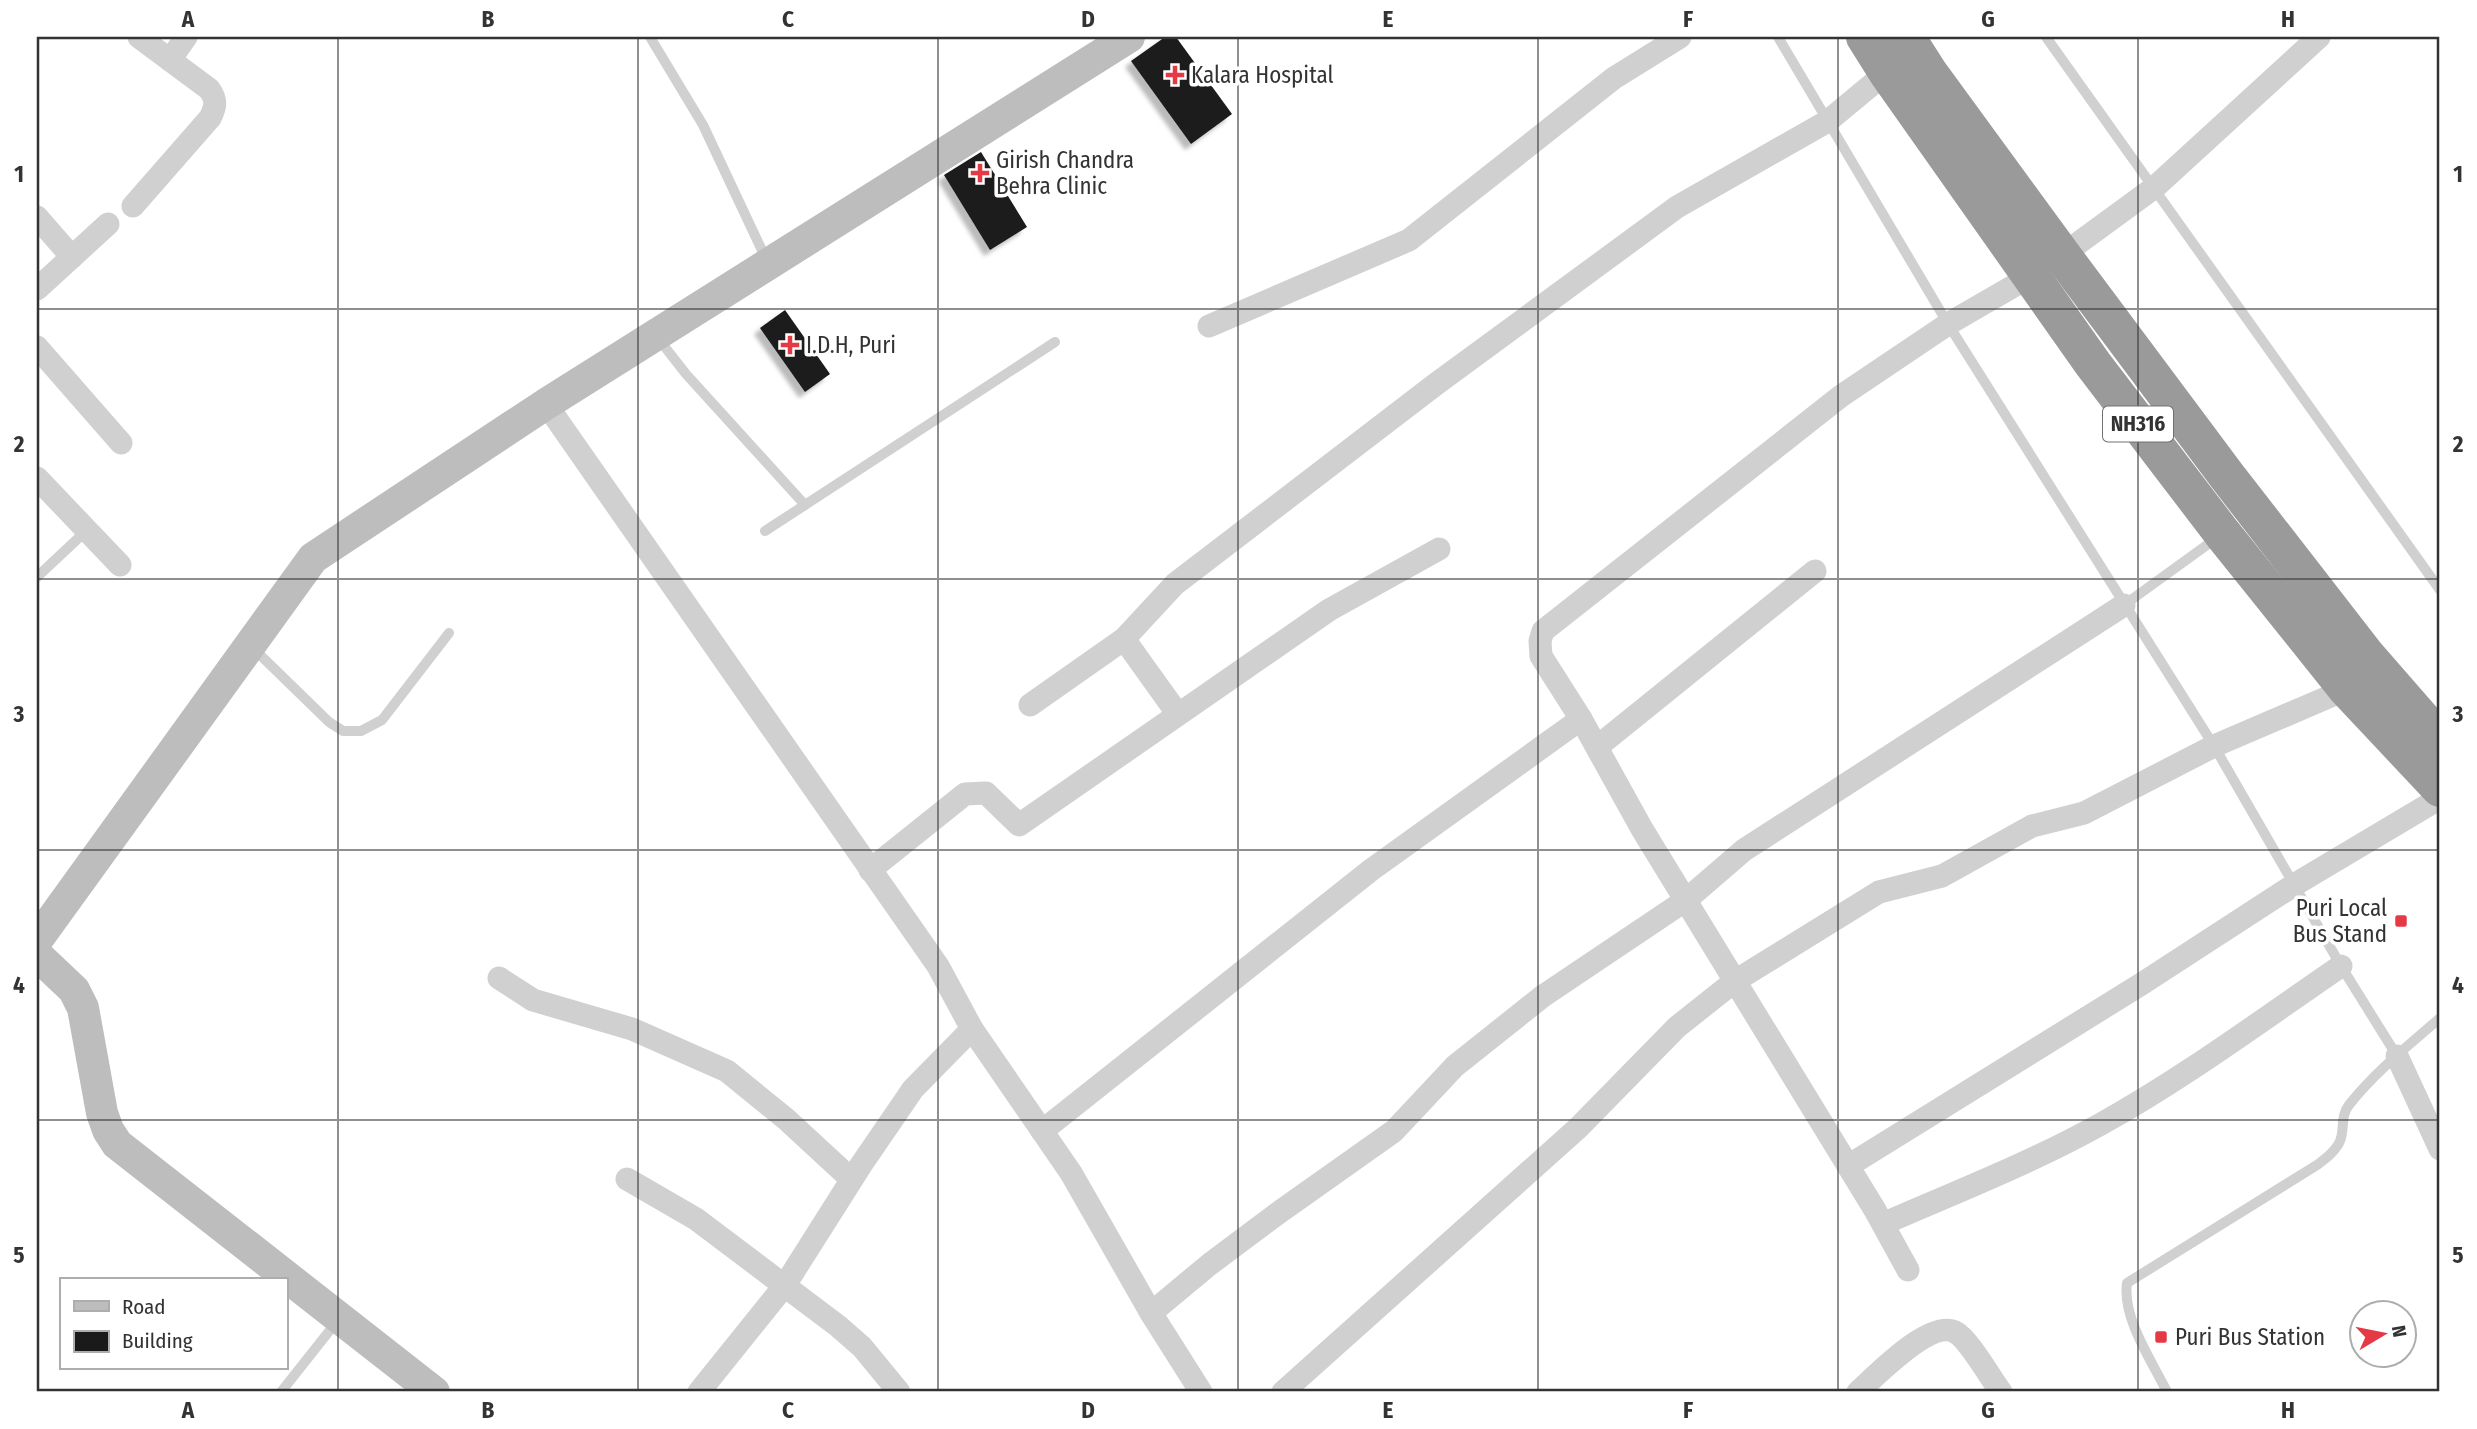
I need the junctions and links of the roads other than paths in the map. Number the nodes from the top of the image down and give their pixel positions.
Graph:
1 (139, 37) edge
2 (186, 37) edge
3 (650, 37) edge
4 (1129, 37) edge
5 (1680, 37) edge
6 (1778, 37) edge
7 (1865, 37) edge
8 (1906, 37) edge
9 (2046, 37) edge
10 (2319, 37) edge
11 (170, 60) junction
12 (1887, 72) junction
13 (1828, 121) junction
14 (2155, 187) junction
15 (132, 206) dead end
16 (37, 218) edge
17 (108, 224) dead end
18 (72, 257) junction
19 (768, 264) junction
20 (2046, 265) junction
21 (37, 289) edge
22 (1948, 324) junction
23 (1209, 326) dead end
24 (655, 335) junction
25 (1055, 342) dead end
26 (37, 346) edge
27 (546, 404) junction
28 (121, 443) dead end
29 (37, 478) edge
30 (805, 505) junction
31 (87, 530) junction
32 (765, 531) dead end
33 (2222, 533) junction
34 (1439, 549) dead end
35 (120, 565) dead end
36 (1815, 571) dead end
37 (37, 577) edge
38 (2440, 590) edge
39 (2123, 605) junction
40 (449, 634) dead end
41 (1124, 639) junction
42 (250, 645) junction
43 (2347, 689) junction
44 (1030, 705) dead end
45 (1177, 713) junction
46 (1581, 719) junction
47 (2440, 740) edge
48 (2214, 746) junction
49 (1597, 747) junction
50 (2440, 788) edge
51 (2440, 798) edge
52 (870, 870) junction
53 (2294, 885) junction
54 (1685, 900) junction
55 (37, 940) edge
56 (37, 955) edge
57 (2341, 967) junction
58 (499, 978) dead end
59 (1735, 981) junction
60 (2440, 1018) edge
61 (972, 1029) junction
62 (2397, 1056) junction
63 (1042, 1131) junction
64 (2440, 1149) edge
65 (1849, 1167) junction
66 (627, 1179) dead end
67 (851, 1179) junction
68 (1883, 1224) junction
69 (1908, 1270) dead end
70 (785, 1285) junction
71 (1151, 1313) junction
72 (339, 1318) junction
73 (281, 1392) edge
74 (434, 1392) edge
75 (699, 1392) edge
76 (900, 1392) edge
77 (1201, 1392) edge
78 (1283, 1392) edge
79 (1858, 1392) edge
80 (2001, 1392) edge
81 (2167, 1392) edge

1 - 11 street
2 - 11 street
3 - 19 lane
4 - 19 main road
5 - 23 street
6 - 13 lane
7 - 12 highway, NH316
8 - 20 highway, NH316
9 - 14 lane
10 - 14 street
11 - 15 street
12 - 13 street
12 - 20 highway, NH316
13 - 22 lane
13 - 41 street
14 - 20 street
14 - 38 lane
16 - 18 street
17 - 18 street
18 - 21 street
19 - 24 main road
20 - 22 street
20 - 33 highway, NH316
20 - 47 highway, NH316
22 - 39 lane
22 - 46 street
24 - 27 main road
24 - 30 lane
25 - 30 lane
26 - 28 street
27 - 42 main road
27 - 52 street
29 - 31 street
30 - 32 lane
31 - 35 street
31 - 37 lane
33 - 39 lane
33 - 43 highway, NH316
34 - 45 street
36 - 49 street
39 - 48 lane
39 - 54 street
40 - 42 lane
41 - 44 street
41 - 45 street
42 - 55 main road
43 - 48 street
43 - 50 highway, NH316
45 - 52 street
46 - 49 street
46 - 63 street
48 - 53 lane
48 - 59 street
49 - 54 street
51 - 53 street
52 - 61 street
53 - 57 lane
53 - 65 street
54 - 59 street
54 - 71 street
56 - 72 main road
57 - 62 lane
57 - 68 street
58 - 67 street
59 - 65 street
59 - 78 street
60 - 62 lane
61 - 63 street
61 - 67 street
62 - 64 street
62 - 81 lane
63 - 71 street
65 - 68 street
66 - 70 street
67 - 70 street
68 - 69 street
70 - 75 street
70 - 76 street
71 - 77 street
72 - 73 lane
72 - 74 main road
79 - 80 street

